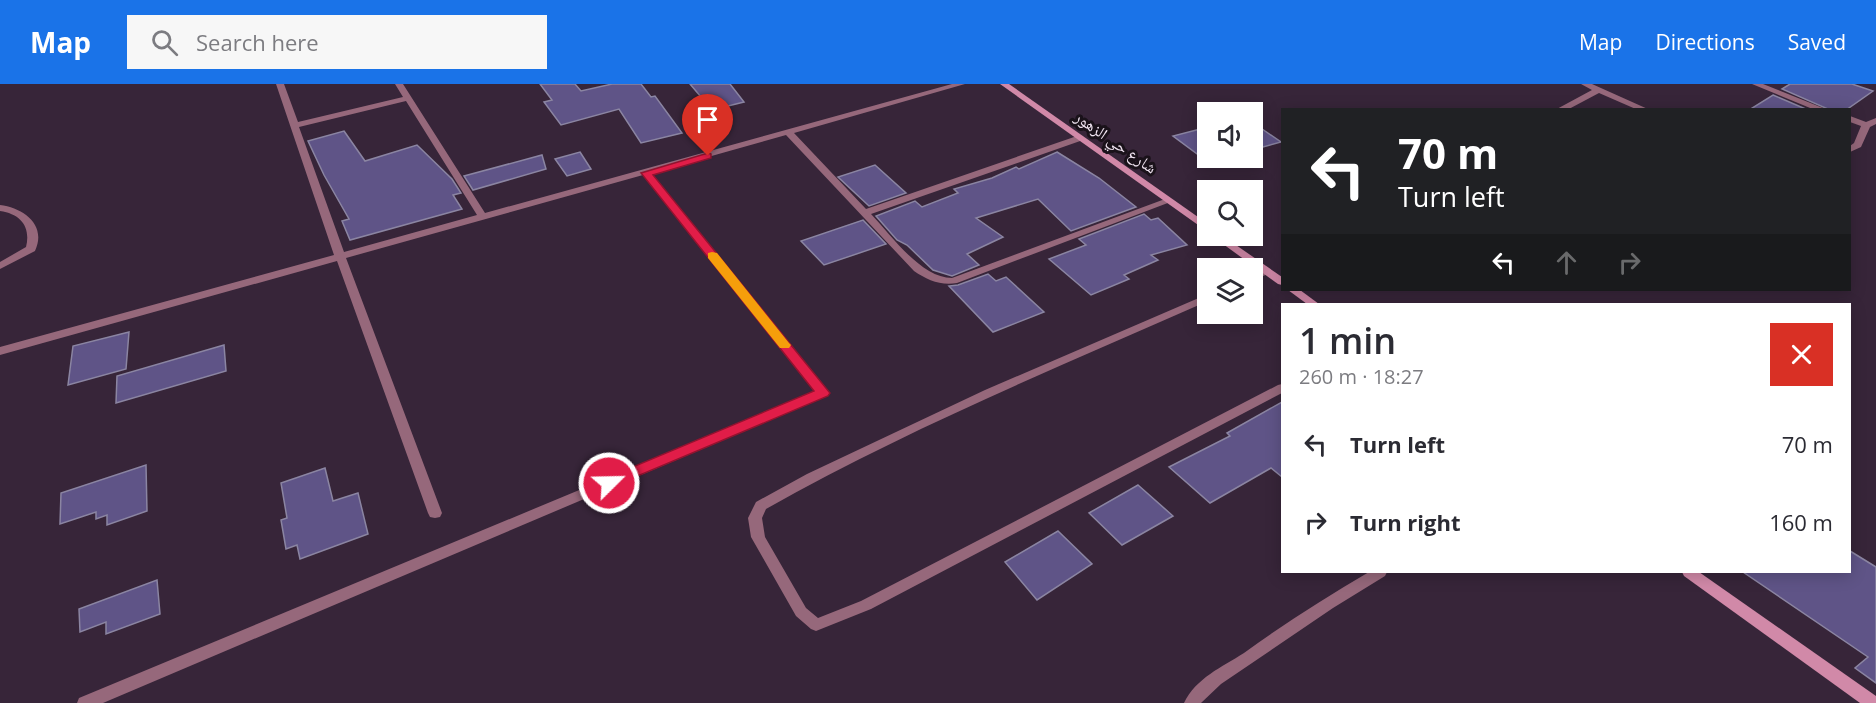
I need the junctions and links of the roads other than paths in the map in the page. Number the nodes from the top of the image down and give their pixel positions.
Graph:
1 (280, 84) edge
2 (399, 84) edge
3 (961, 84) edge
4 (1004, 84) edge
5 (1585, 84) edge
6 (1756, 84) edge
7 (1599, 90) junction
8 (408, 98) junction
9 (1563, 108) edge
10 (1641, 108) edge
11 (1819, 108) edge
12 (1851, 119) edge
13 (1876, 121) edge
14 (296, 125) junction
15 (1866, 125) junction
16 (789, 133) junction
17 (1080, 138) junction
18 (1851, 149) edge
19 (646, 173) junction
20 (1168, 201) junction
21 (0, 208) edge
22 (864, 213) junction
23 (483, 217) junction
24 (1197, 221) edge
25 (1231, 246) edge
26 (340, 256) junction
27 (0, 266) edge
28 (1267, 271) junction
29 (1263, 273) edge
30 (1281, 281) edge
31 (1294, 291) edge
32 (1197, 302) edge
33 (1312, 303) edge
34 (0, 351) edge
35 (1281, 389) edge
36 (435, 513) dead end
37 (1378, 573) edge
38 (1690, 573) edge
39 (85, 703) edge
40 (1192, 703) edge
41 (1873, 703) edge

1 - 14 street
2 - 8 street
3 - 16 street
4 - 17 street, شارع حي الزهور
5 - 7 street
6 - 11 street
7 - 9 street
7 - 10 street
8 - 14 street
8 - 23 street
12 - 15 street
13 - 15 street
14 - 26 street
15 - 18 street
16 - 19 street
16 - 22 street
17 - 20 street, شارع حي الزهور
17 - 22 street
19 - 23 street
19 - 39 street
20 - 22 street
20 - 24 street, شارع حي الزهور
21 - 27 street
23 - 26 street
25 - 28 street
26 - 34 street
26 - 36 street
28 - 29 street
28 - 30 street
31 - 33 street
32 - 35 street
37 - 40 street
38 - 41 street

